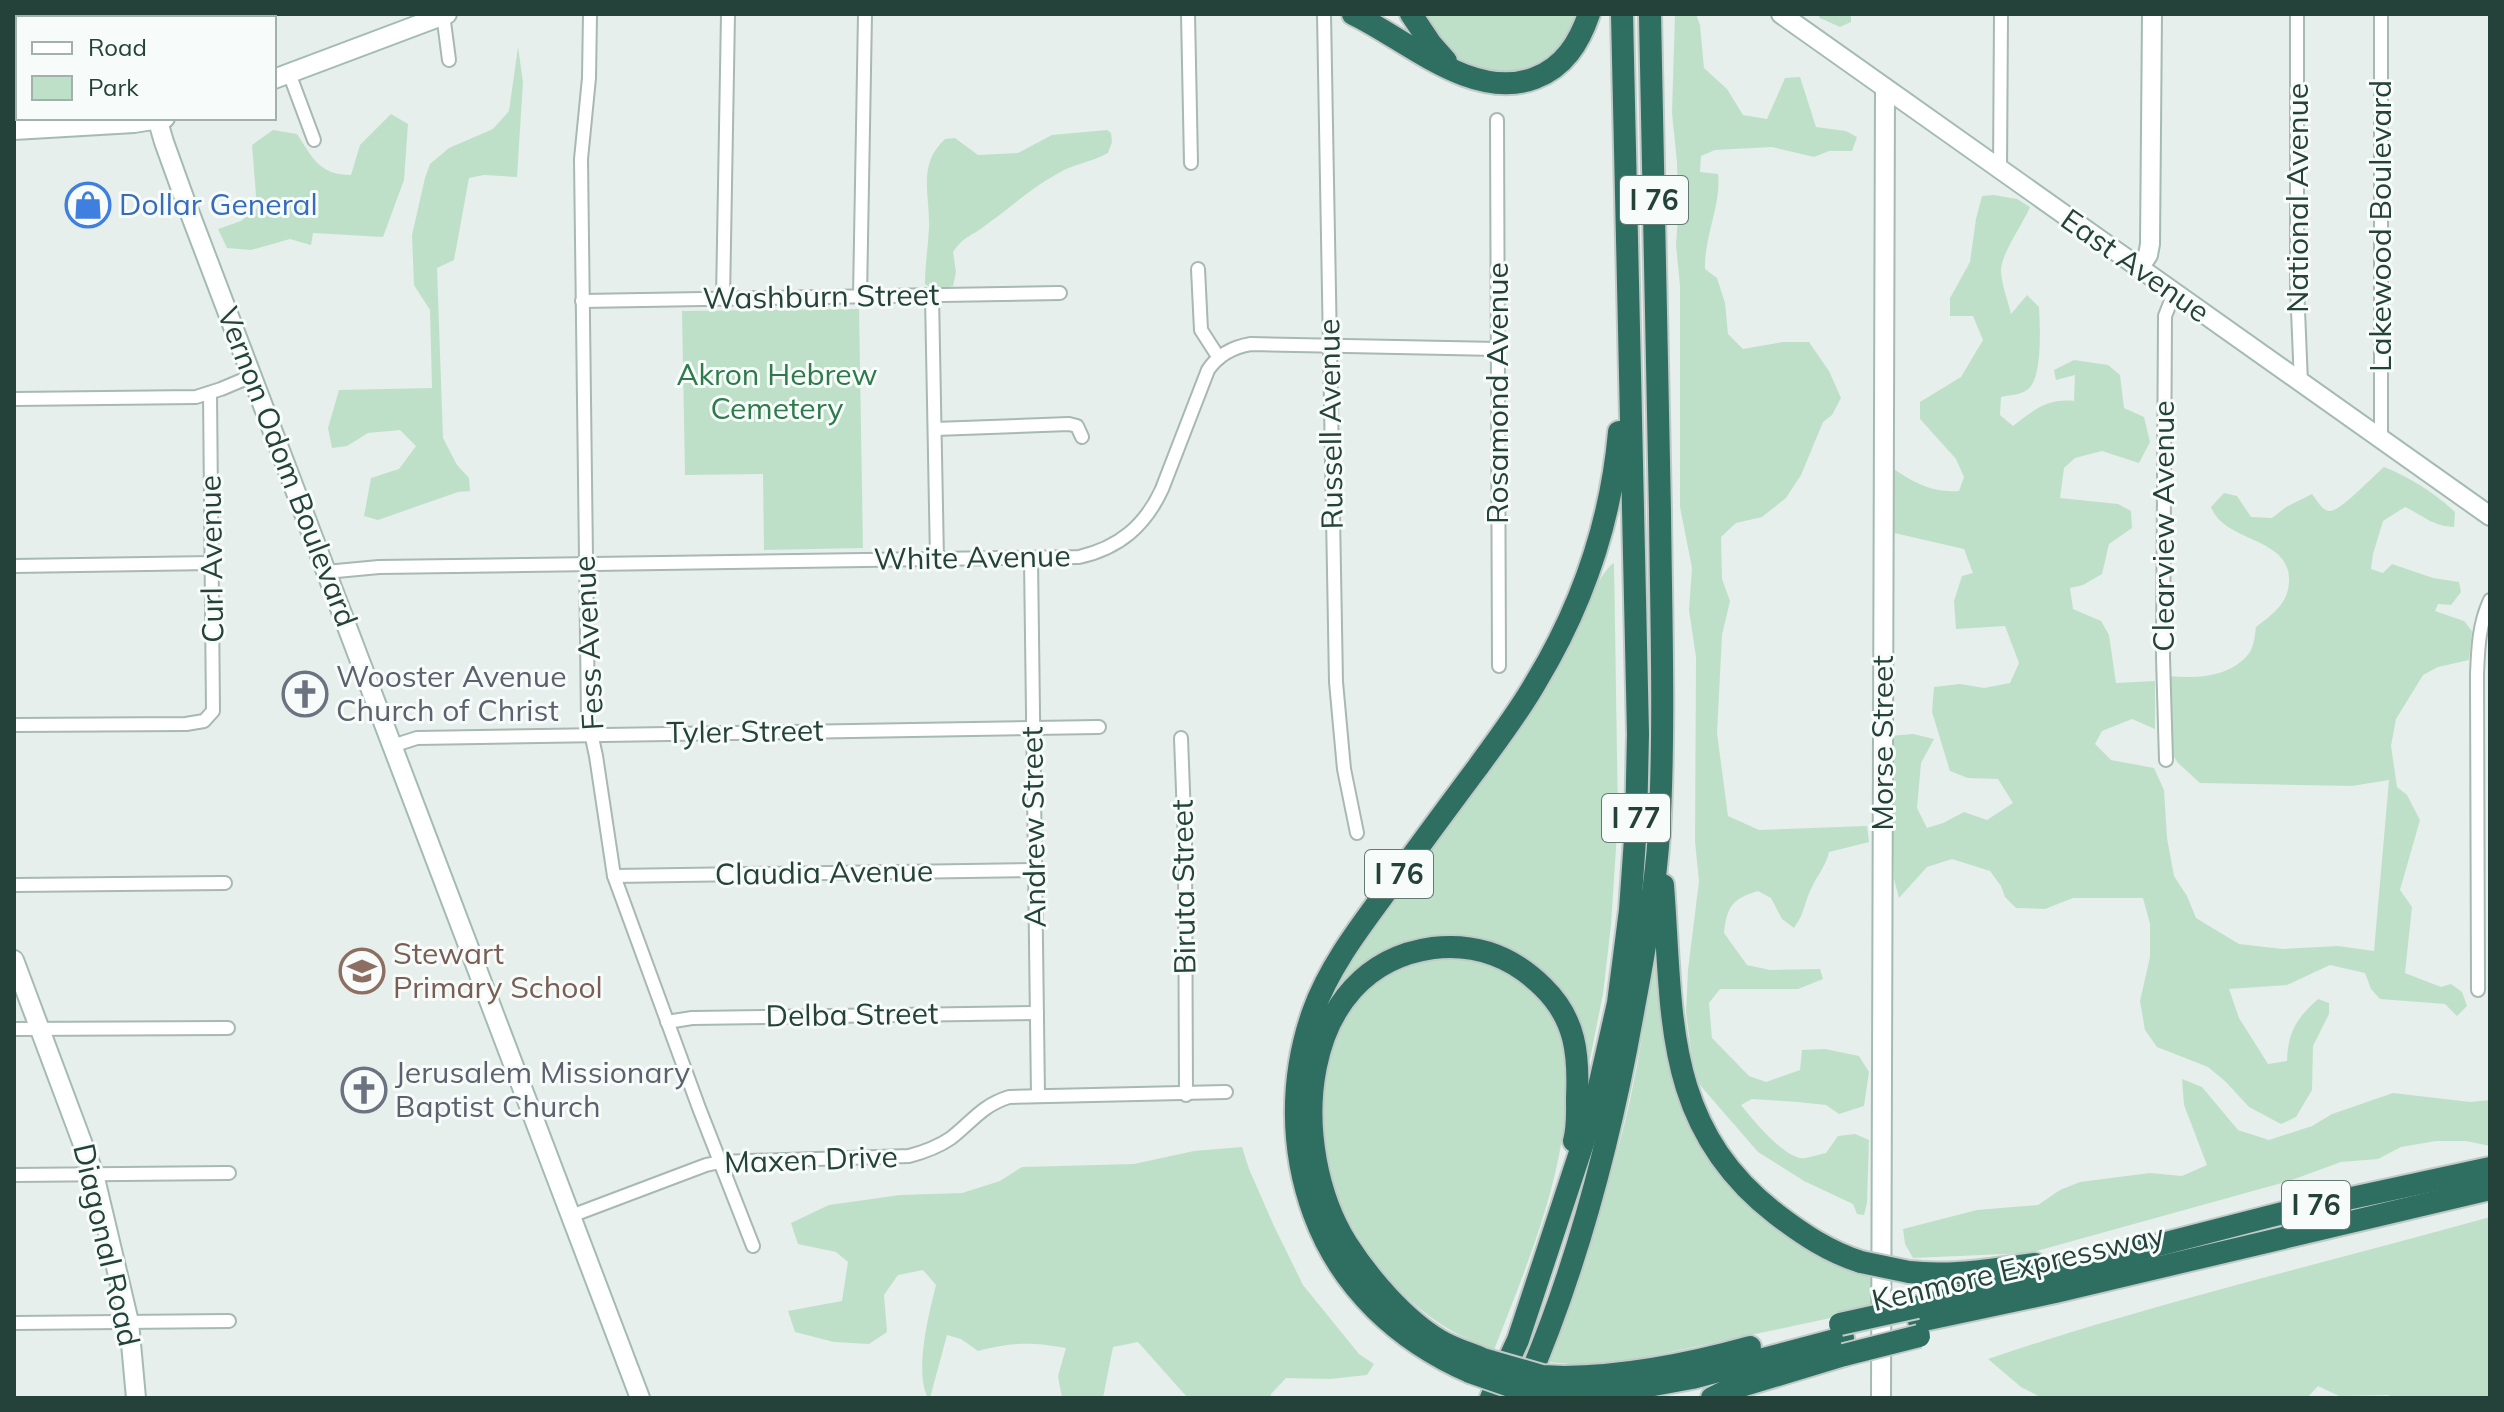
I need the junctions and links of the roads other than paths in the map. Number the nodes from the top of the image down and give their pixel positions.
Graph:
1 (445, 14) edge
2 (590, 14) edge
3 (728, 14) edge
4 (865, 14) edge
5 (1188, 14) edge
6 (1324, 14) edge
7 (1353, 14) edge
8 (1411, 14) edge
9 (1589, 14) edge
10 (1622, 14) edge
11 (1650, 14) edge
12 (1781, 14) edge
13 (2001, 14) edge
14 (2152, 14) edge
15 (2297, 14) edge
16 (2381, 14) edge
17 (449, 60) dead end
18 (1452, 68) junction
19 (282, 76) edge
20 (1885, 89) junction
21 (136, 120) edge
22 (161, 120) edge
23 (1497, 120) dead end
24 (14, 130) edge
25 (314, 140) dead end
26 (1191, 163) dead end
27 (2000, 170) junction
28 (2139, 268) junction
29 (1198, 269) dead end
30 (1060, 293) dead end
31 (2174, 293) junction
32 (932, 296) junction
33 (860, 297) junction
34 (723, 299) junction
35 (582, 301) junction
36 (1628, 335) junction
37 (1330, 345) junction
38 (1498, 349) junction
39 (1219, 358) junction
40 (252, 376) junction
41 (2301, 383) junction
42 (210, 393) junction
43 (14, 399) edge
44 (935, 429) junction
45 (1082, 437) dead end
46 (2381, 438) junction
47 (2490, 516) edge
48 (1031, 559) junction
49 (937, 560) junction
50 (212, 563) junction
51 (585, 564) junction
52 (14, 566) edge
53 (326, 572) junction
54 (2490, 600) edge
55 (1499, 666) dead end
56 (14, 725) edge
57 (1099, 727) dead end
58 (1032, 728) junction
59 (592, 735) junction
60 (1181, 738) dead end
61 (392, 746) junction
62 (2166, 760) dead end
63 (1357, 833) dead end
64 (1659, 836) junction
65 (1035, 870) junction
66 (614, 876) junction
67 (225, 883) dead end
68 (14, 885) edge
69 (14, 960) edge
70 (2478, 990) dead end
71 (1037, 1013) junction
72 (667, 1022) junction
73 (40, 1028) junction
74 (228, 1028) dead end
75 (14, 1029) edge
76 (1226, 1092) dead end
77 (1186, 1095) junction
78 (1038, 1096) junction
79 (720, 1162) junction
80 (2490, 1168) edge
81 (229, 1173) dead end
82 (94, 1174) junction
83 (14, 1175) edge
84 (2490, 1189) edge
85 (571, 1216) junction
86 (753, 1246) dead end
87 (2143, 1249) junction
88 (1535, 1289) junction
89 (229, 1321) dead end
90 (1918, 1321) junction
91 (129, 1322) junction
92 (14, 1323) edge
93 (1842, 1339) junction
94 (1477, 1365) junction
95 (1561, 1387) edge
96 (136, 1398) edge
97 (640, 1398) edge
98 (1491, 1398) edge
99 (1520, 1398) edge
100 (1712, 1398) edge
101 (1881, 1398) edge

1 - 17 street
1 - 19 street
2 - 35 street, Fess Avenue
3 - 34 street
4 - 33 street
5 - 26 street
6 - 37 street, Russell Avenue
7 - 18 highway
8 - 18 highway
9 - 18 highway
10 - 36 highway, I 76
11 - 64 highway, I 76
12 - 20 street, East Avenue
13 - 27 street
14 - 28 street
15 - 41 street, National Avenue
16 - 46 street, Lakewood Boulevard
19 - 25 street
20 - 27 street, East Avenue
20 - 101 street, Morse Street
21 - 24 street
22 - 40 street, Vernon Odom Boulevard
23 - 38 street, Rosamond Avenue
27 - 28 street, East Avenue
28 - 31 street, East Avenue
29 - 39 street
30 - 32 street, Washburn Street
31 - 41 street, East Avenue
31 - 62 street, Clearview Avenue
32 - 33 street, Washburn Street
32 - 44 street
33 - 34 street, Washburn Street
34 - 35 street, Washburn Street
35 - 51 street, Fess Avenue
36 - 88 highway, I 77
36 - 94 highway, I 76
37 - 38 street
37 - 39 street
37 - 63 street, Russell Avenue
38 - 55 street, Rosamond Avenue
39 - 48 street, White Avenue
40 - 42 street
40 - 53 street, Vernon Odom Boulevard
41 - 46 street, East Avenue
42 - 43 street
42 - 50 street, Curl Avenue
44 - 45 street
44 - 49 street
46 - 47 street, East Avenue
48 - 49 street, White Avenue
48 - 58 street, Andrew Street
49 - 51 street, White Avenue
50 - 52 street
50 - 56 street, Curl Avenue
51 - 53 street, White Avenue
51 - 59 street, Fess Avenue
53 - 61 street, Vernon Odom Boulevard
54 - 70 street
57 - 58 street, Tyler Street
58 - 59 street, Tyler Street
58 - 65 street, Andrew Street
59 - 61 street, Tyler Street
59 - 66 street, Fess Avenue
60 - 77 street, Biruta Street
61 - 85 street, Vernon Odom Boulevard
64 - 87 highway, I 76, bridge
64 - 99 highway, I 77
65 - 66 street, Claudia Avenue
65 - 71 street, Andrew Street
66 - 72 street, Fess Avenue
67 - 68 street
69 - 73 street, Diagonal Road
71 - 72 street, Delba Street
71 - 78 street, Andrew Street
72 - 79 street, Fess Avenue
73 - 74 street
73 - 75 street
73 - 82 street, Diagonal Road
76 - 77 street, Maxen Drive
77 - 78 street, Maxen Drive
78 - 79 street, Maxen Drive
79 - 85 street, Maxen Drive
79 - 86 street, Fess Avenue
80 - 87 highway, Kenmore Expressway / I 76
81 - 82 street
82 - 83 street
82 - 91 street, Diagonal Road
84 - 90 highway, I 76
85 - 97 street, Vernon Odom Boulevard
87 - 90 highway
88 - 94 highway
88 - 98 highway, I 77
89 - 91 street
90 - 93 highway, bridge
90 - 93 highway, bridge
91 - 92 street
91 - 96 street, Diagonal Road
93 - 95 highway, Kenmore Expressway / I 76
93 - 100 highway
94 - 95 highway, I 76, bridge

